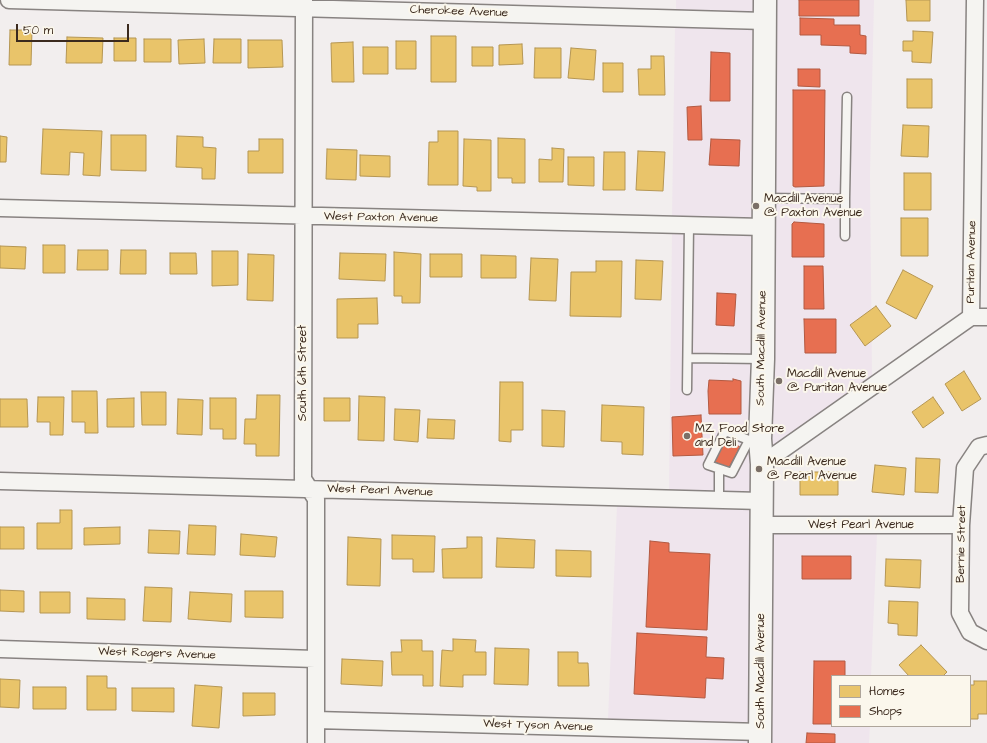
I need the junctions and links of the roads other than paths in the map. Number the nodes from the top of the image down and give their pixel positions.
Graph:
1 (9, 0) edge
2 (979, 1) edge
3 (304, 4) edge
4 (765, 11) edge
5 (846, 97) dead end
6 (763, 198) junction
7 (845, 199) junction
8 (0, 208) edge
9 (304, 216) junction
10 (689, 225) junction
11 (763, 227) junction
12 (845, 236) dead end
13 (971, 317) junction
14 (987, 317) edge
15 (688, 358) junction
16 (763, 359) junction
17 (687, 390) dead end
18 (755, 440) junction
19 (987, 445) edge
20 (762, 464) junction
21 (720, 469) junction
22 (0, 481) edge
23 (309, 489) junction
24 (719, 500) junction
25 (761, 501) junction
26 (762, 525) junction
27 (961, 525) junction
28 (987, 642) edge
29 (0, 649) edge
30 (315, 659) junction
31 (316, 720) junction
32 (760, 738) edge
33 (316, 743) edge

1 - 3 street, Cherokee Avenue
2 - 13 street, Puritan Avenue
3 - 4 street, Cherokee Avenue
3 - 9 street, South 6th Street
4 - 6 street, South Macdill Avenue
5 - 7 lane
6 - 7 lane
6 - 11 street, South Macdill Avenue
7 - 12 lane
8 - 9 street, West Paxton Avenue
9 - 10 street, West Paxton Avenue
9 - 23 street, South 6th Street
10 - 11 street, West Paxton Avenue
10 - 15 lane
11 - 16 street, South Macdill Avenue
13 - 14 street
13 - 20 street, Puritan Avenue
15 - 16 lane
15 - 17 lane
16 - 18 street, South Macdill Avenue
18 - 20 street, South Macdill Avenue
18 - 21 lane
18 - 21 lane
19 - 27 street, Bernie Street
20 - 25 street, South Macdill Avenue
21 - 24 lane
22 - 23 street, West Pearl Avenue
23 - 24 street, West Pearl Avenue
23 - 30 street, South 6th Street
24 - 25 street, West Pearl Avenue
25 - 26 street, South Macdill Avenue
26 - 27 street, West Pearl Avenue
26 - 32 street, South Macdill Avenue
27 - 28 street, Bernie Street
29 - 30 street, West Rogers Avenue
30 - 31 street, South 6th Street
31 - 32 street, West Tyson Avenue
31 - 33 street, South 6th Street

